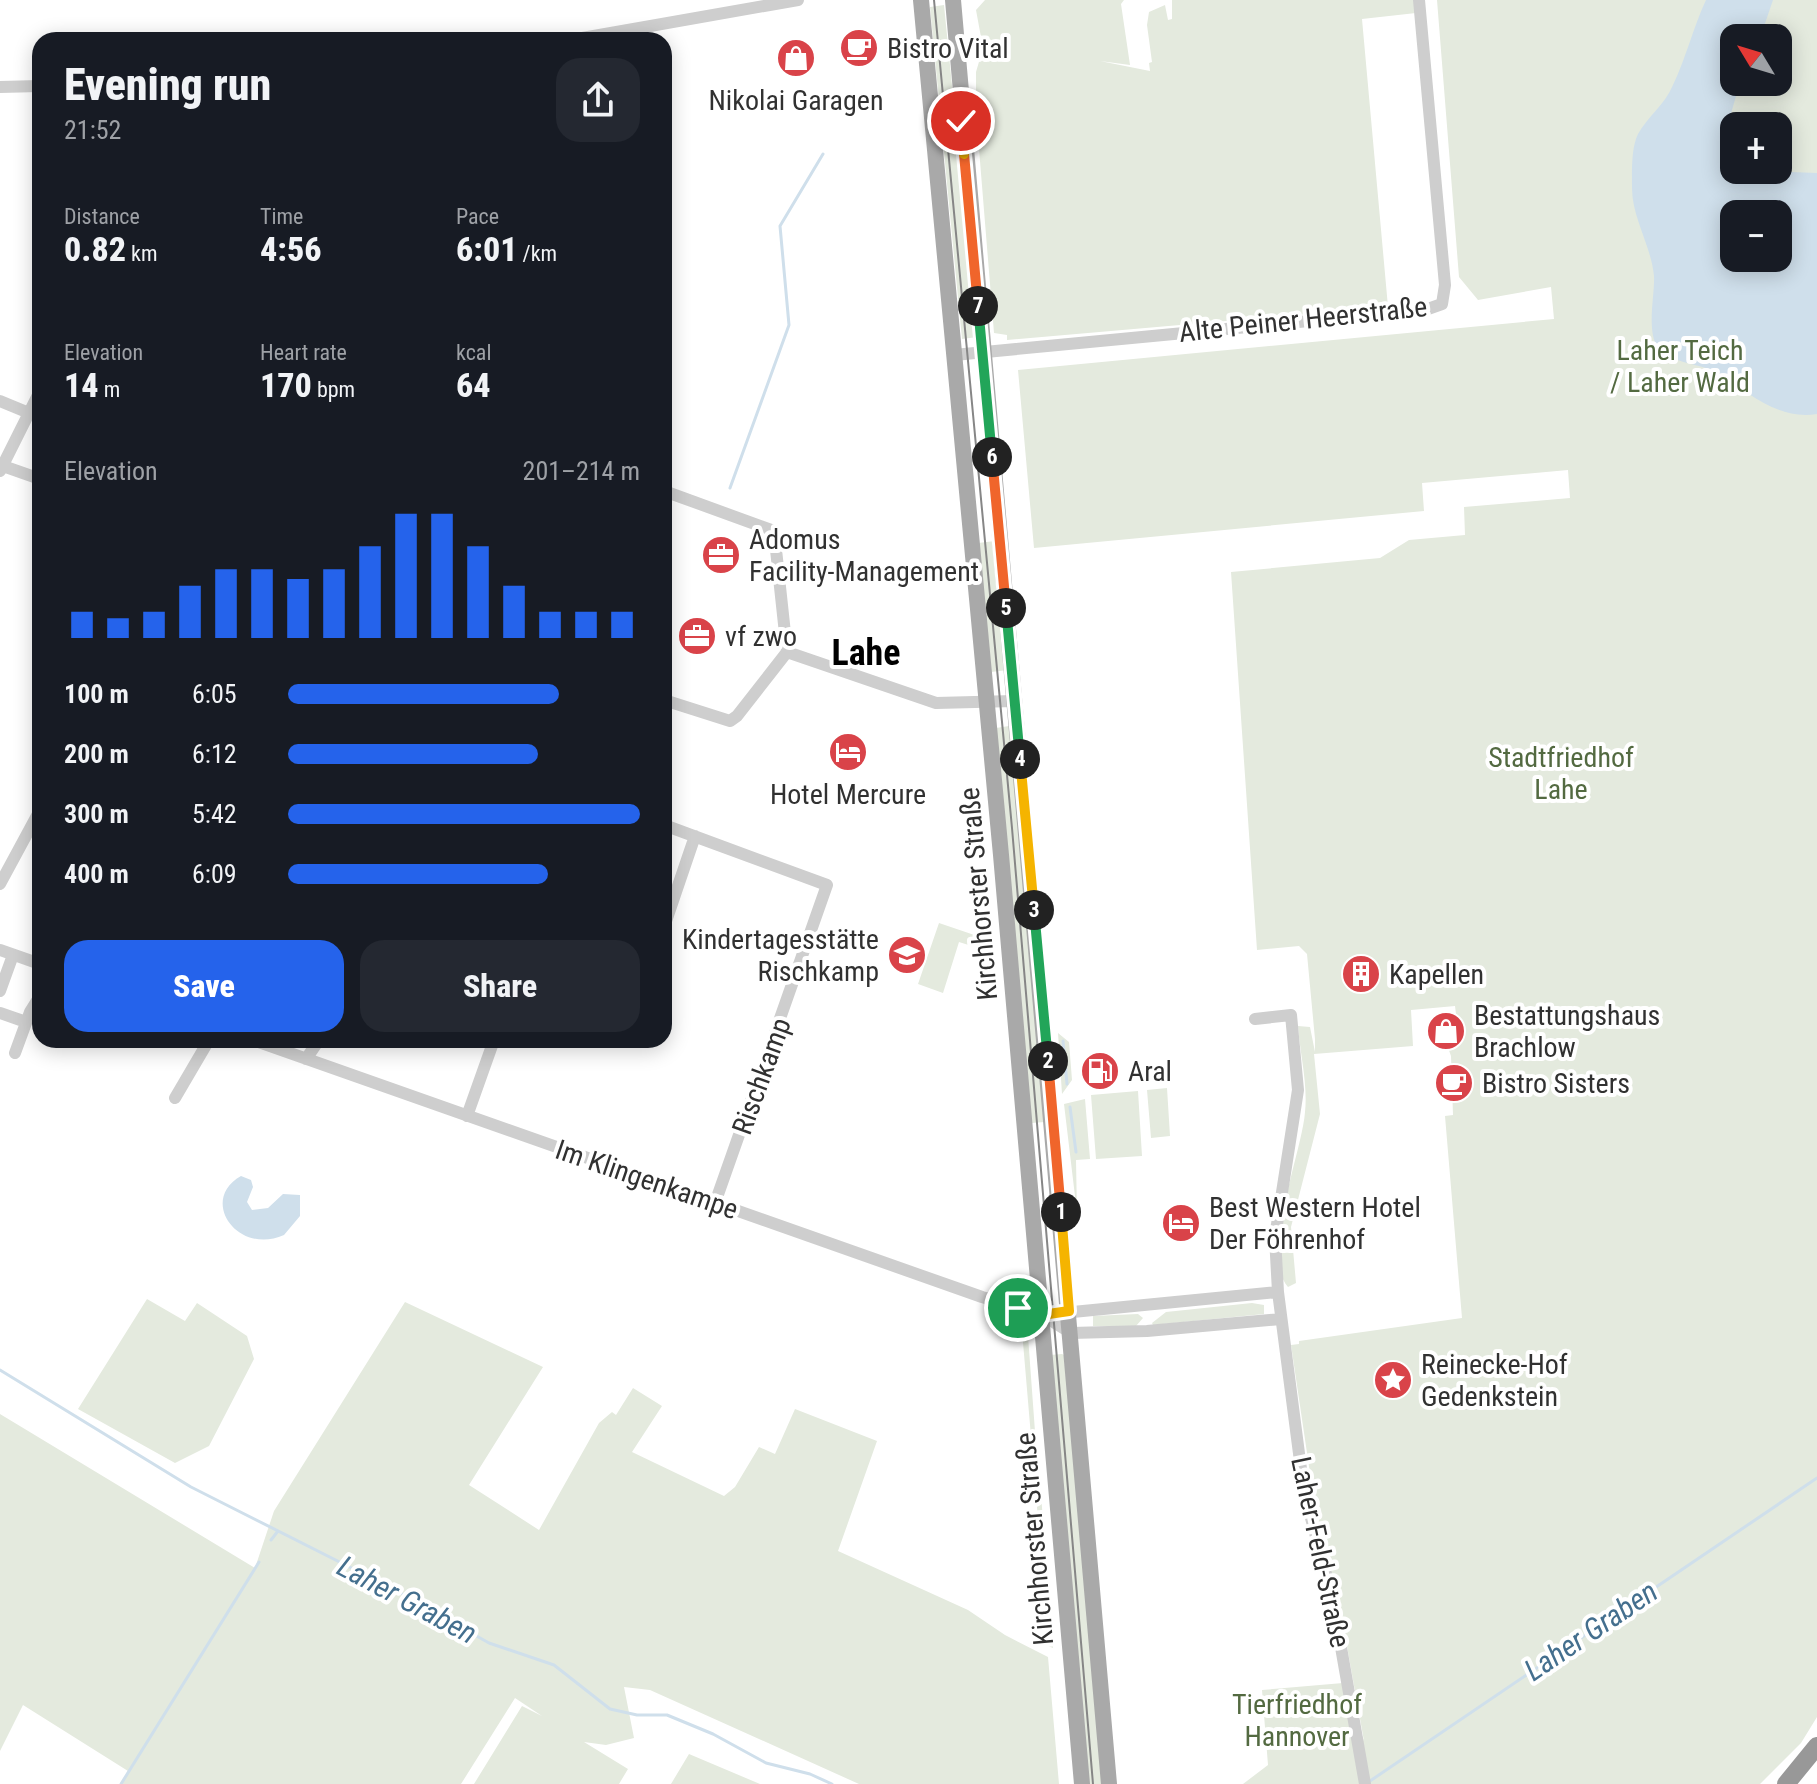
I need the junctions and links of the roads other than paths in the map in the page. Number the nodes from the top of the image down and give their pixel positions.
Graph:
1 (798, 0) edge
2 (921, 0) edge
3 (953, 0) edge
4 (1419, 0) edge
5 (616, 32) edge
6 (32, 86) edge
7 (0, 87) edge
8 (983, 351) junction
9 (954, 355) junction
10 (0, 401) edge
11 (32, 407) edge
12 (29, 413) junction
13 (1, 468) edge
14 (32, 477) edge
15 (672, 494) edge
16 (787, 652) junction
17 (1014, 701) junction
18 (987, 702) junction
19 (672, 703) edge
20 (32, 825) edge
21 (672, 828) edge
22 (695, 836) junction
23 (0, 884) edge
24 (672, 904) edge
25 (6, 952) edge
26 (32, 961) edge
27 (0, 991) edge
28 (32, 1011) edge
29 (0, 1013) edge
30 (1255, 1019) dead end
31 (26, 1022) junction
32 (204, 1048) edge
33 (275, 1048) edge
34 (314, 1048) edge
35 (491, 1048) edge
36 (15, 1053) dead end
37 (306, 1059) junction
38 (175, 1098) dead end
39 (467, 1116) junction
40 (715, 1203) junction
41 (1278, 1292) junction
42 (1069, 1311) junction
43 (1042, 1315) junction
44 (1281, 1319) junction
45 (1071, 1333) junction
46 (1817, 1746) edge
47 (1365, 1780) edge
48 (1082, 1784) edge
49 (1109, 1784) edge
50 (1786, 1784) edge

1 - 5 street
2 - 9 main road, Kirchhorster Straße
3 - 8 main road, Kirchhorster Straße
4 - 8 street, Alte Peiner Heerstraße
6 - 7 street
8 - 9 street, Alte Peiner Heerstraße
8 - 17 main road, Kirchhorster Straße
9 - 18 main road, Kirchhorster Straße
10 - 12 street
11 - 12 street
12 - 13 street
13 - 14 street
15 - 16 street
16 - 18 street
16 - 19 street
17 - 18 street
17 - 42 main road, Kirchhorster Straße
18 - 43 main road, Kirchhorster Straße
20 - 23 street
21 - 22 street, Rischkamp
22 - 24 street
22 - 40 street, Rischkamp
25 - 26 street
25 - 27 street
28 - 31 street
29 - 31 street
30 - 41 street, Laher-Feld-Straße
31 - 36 street
32 - 38 street
33 - 37 street, Im Klingenkampe
34 - 37 street
35 - 39 street
37 - 39 street, Im Klingenkampe
39 - 40 street, Im Klingenkampe
40 - 43 street, Im Klingenkampe
41 - 42 street
41 - 44 street, Laher-Feld-Straße
42 - 43 street
42 - 45 main road, Kirchhorster Straße
43 - 45 street
43 - 48 main road, Kirchhorster Straße
44 - 45 street
44 - 47 street, Laher-Feld-Straße
45 - 49 main road, Kirchhorster Straße
46 - 50 highway

